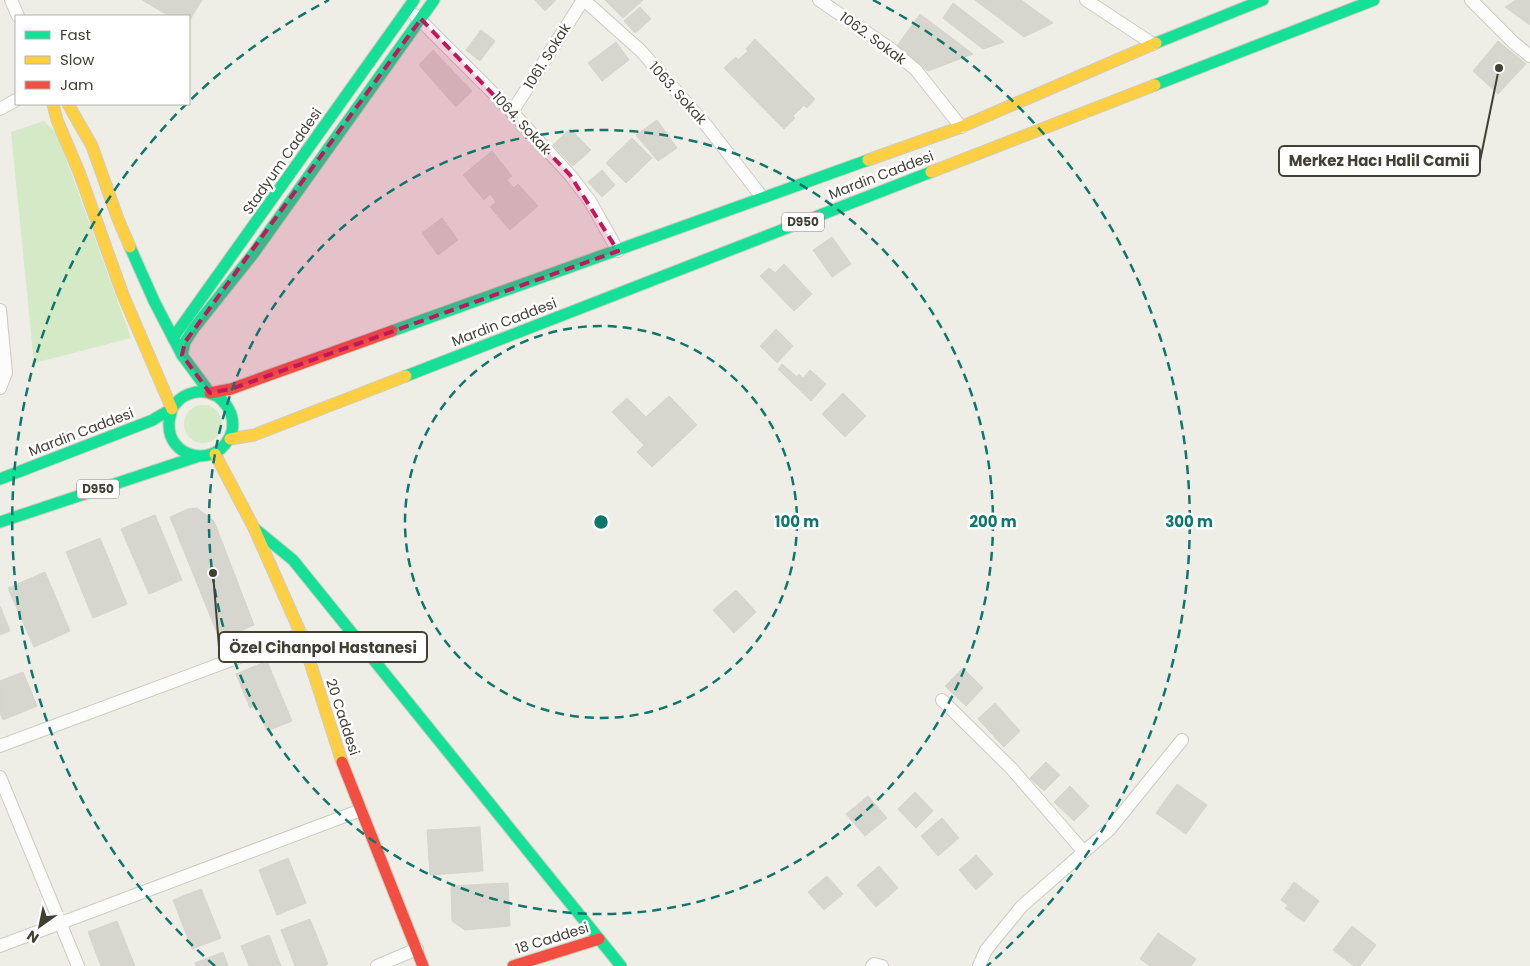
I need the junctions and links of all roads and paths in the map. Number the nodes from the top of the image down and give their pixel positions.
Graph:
1 (11, 0) edge
2 (434, 0) edge
3 (583, 0) edge
4 (819, 0) edge
5 (1086, 0) edge
6 (1263, 0) edge
7 (1374, 0) edge
8 (1471, 0) edge
9 (410, 5) edge
10 (18, 15) edge
11 (421, 19) junction
12 (1153, 44) junction
13 (1530, 56) edge
14 (15, 101) edge
15 (53, 105) edge
16 (69, 105) edge
17 (0, 109) edge
18 (512, 112) junction
19 (961, 126) junction
20 (762, 197) junction
21 (618, 251) junction
22 (0, 310) edge
23 (173, 338) junction
24 (182, 355) junction
25 (0, 388) edge
26 (210, 393) junction
27 (172, 409) junction
28 (230, 439) junction
29 (215, 454) junction
30 (196, 457) junction
31 (0, 479) edge
32 (0, 522) edge
33 (254, 528) junction
34 (302, 634) junction
35 (942, 700) dead end
36 (1182, 740) dead end
37 (0, 746) edge
38 (0, 777) edge
39 (361, 810) junction
40 (1084, 852) junction
41 (60, 924) junction
42 (599, 939) junction
43 (0, 946) edge
44 (417, 950) junction
45 (78, 966) edge
46 (377, 966) edge
47 (423, 966) edge
48 (513, 966) edge
49 (621, 966) edge
50 (872, 966) edge
51 (882, 966) edge
52 (979, 966) edge

1 - 10 street
2 - 11 main road
3 - 18 street, 1061. Sokak
3 - 20 street, 1063. Sokak
4 - 19 street, 1062. Sokak
5 - 12 street
6 - 12 main road, Mardin Caddesi
7 - 28 main road, Mardin Caddesi / D950
8 - 13 street
9 - 11 street, 1064. Sokak
9 - 23 main road, Stadyum Caddesi
11 - 18 street, 1064. Sokak
11 - 24 main road
12 - 19 main road, Mardin Caddesi
14 - 17 street
15 - 27 main road
16 - 23 main road
18 - 21 street, 1064. Sokak
19 - 20 main road, Mardin Caddesi
20 - 21 main road, Mardin Caddesi
21 - 26 main road, Mardin Caddesi
22 - 25 street
23 - 24 main road
24 - 26 main road
26 - 27 main road, Mardin Caddesi
26 - 28 main road
27 - 30 main road
27 - 31 main road, Mardin Caddesi
28 - 29 main road
29 - 30 main road
29 - 33 main road, 20 Caddesi
30 - 32 main road, D950
33 - 34 main road, 20 Caddesi
33 - 42 main road
34 - 37 street
34 - 39 main road, 20 Caddesi
35 - 40 street
36 - 40 street
38 - 41 street
39 - 41 street
39 - 44 main road, 20 Caddesi
40 - 52 street
41 - 43 street
41 - 45 street
42 - 48 main road, 18 Caddesi
42 - 49 main road
44 - 46 street
44 - 47 main road, 20 Caddesi
50 - 51 street

